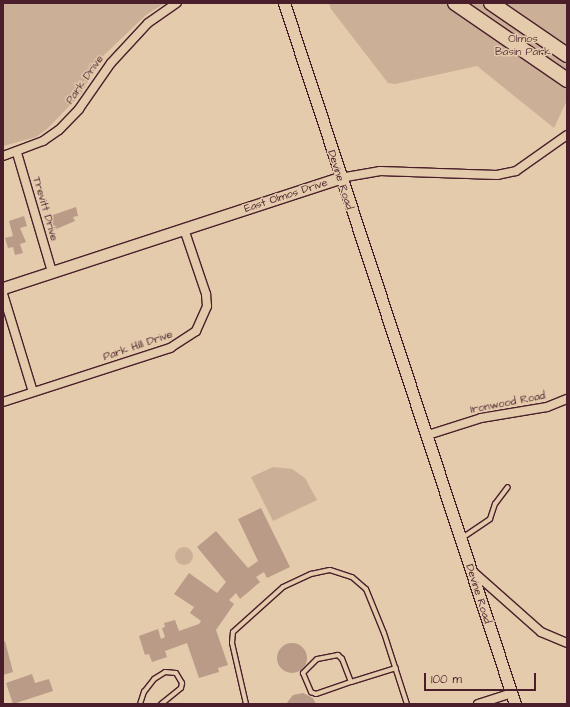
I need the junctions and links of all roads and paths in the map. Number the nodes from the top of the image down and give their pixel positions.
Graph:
1 (177, 3) edge
2 (284, 3) edge
3 (455, 3) edge
4 (491, 3) edge
5 (567, 55) edge
6 (567, 80) edge
7 (567, 135) edge
8 (17, 153) junction
9 (3, 156) edge
10 (340, 178) junction
11 (184, 229) junction
12 (52, 272) junction
13 (3, 288) edge
14 (3, 294) edge
15 (399, 356) junction
16 (32, 392) junction
17 (567, 399) edge
18 (3, 402) edge
19 (431, 434) junction
20 (442, 484) junction
21 (508, 487) dead end
22 (460, 539) junction
23 (470, 568) junction
24 (567, 642) edge
25 (396, 668) junction
26 (351, 682) junction
27 (511, 693) junction
28 (140, 704) edge
29 (162, 704) edge
30 (246, 704) edge
31 (408, 704) edge
32 (478, 704) edge
33 (515, 704) edge

1 - 8 street, Park Drive
2 - 10 street, Devine Road
3 - 6 highway
4 - 5 highway
7 - 10 street, East Olmos Drive
8 - 9 street, Park Drive
8 - 12 street, Trevitt Drive
10 - 11 street, East Olmos Drive
10 - 15 street, Devine Road
11 - 12 street, East Olmos Drive
11 - 16 street, Park Hill Drive
12 - 13 street, East Olmos Drive
14 - 16 street
15 - 19 street, Devine Road
15 - 20 street, Devine Road
16 - 18 street, Park Hill Drive
17 - 19 street, Ironwood Road
19 - 20 street, Devine Road
20 - 22 street, Devine Road
21 - 22 lane
22 - 23 street, Devine Road
23 - 24 street
23 - 27 street, Devine Road
25 - 26 lane
25 - 30 lane
25 - 31 lane
26 - 26 lane
27 - 32 street
27 - 33 street, Devine Road
28 - 29 lane

